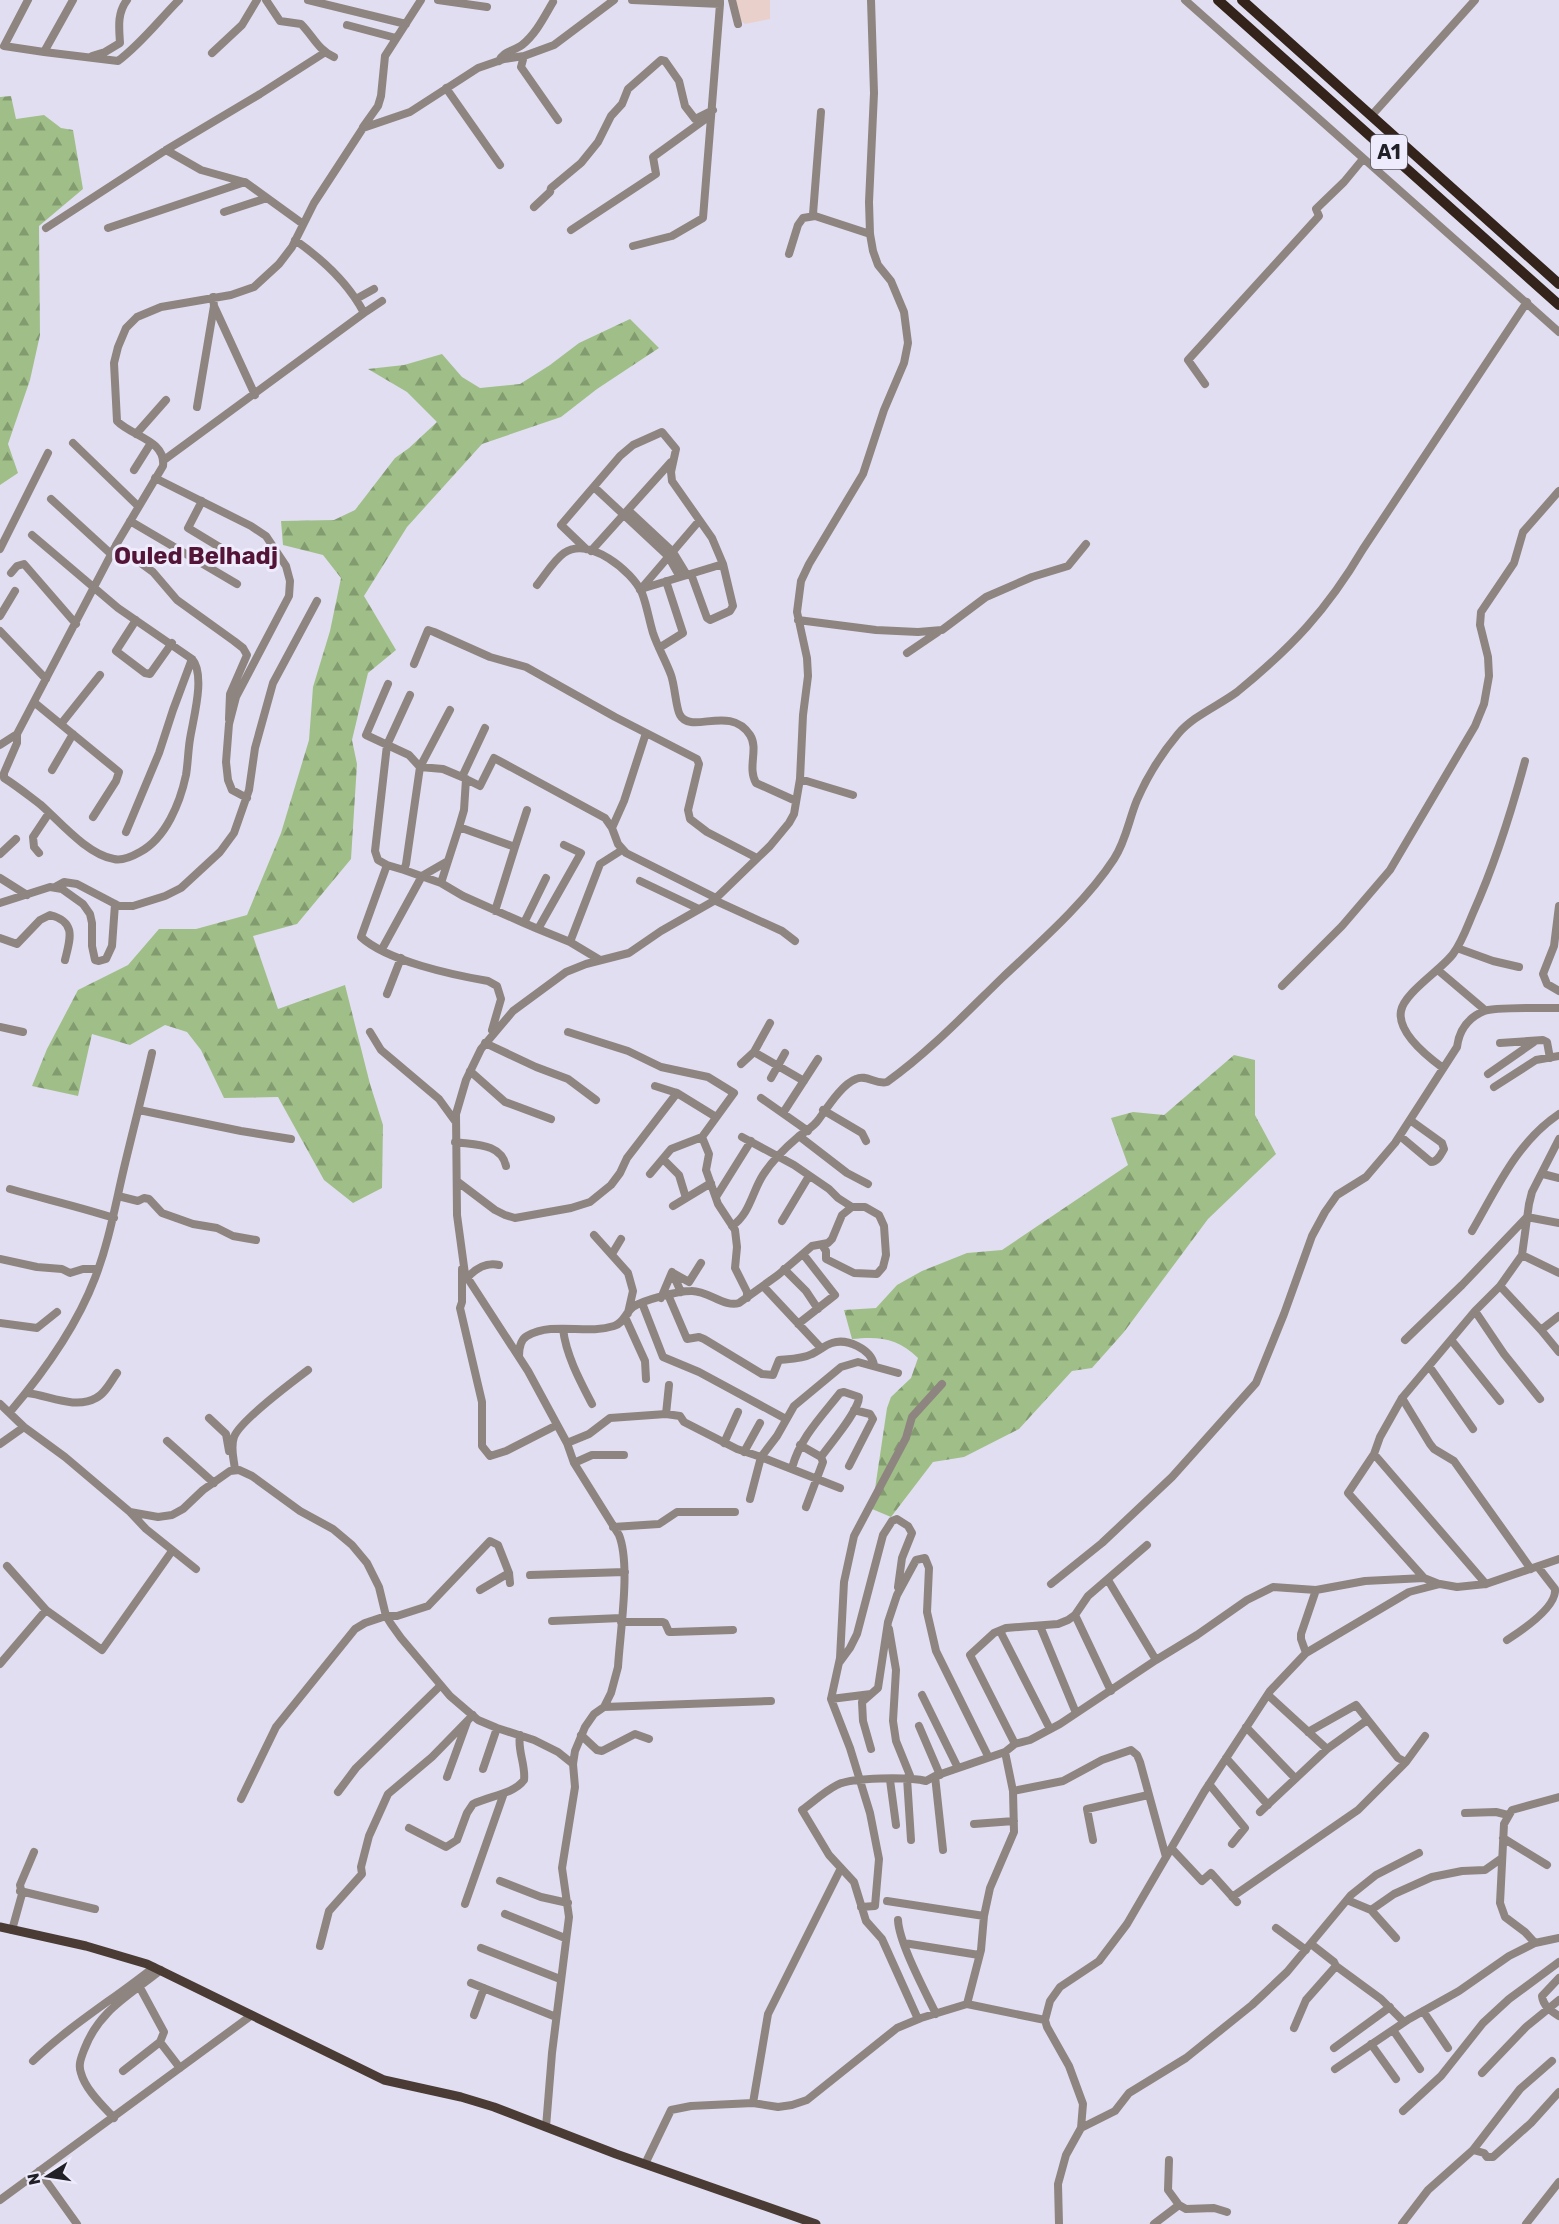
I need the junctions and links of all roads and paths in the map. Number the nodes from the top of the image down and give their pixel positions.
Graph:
1 (28, 0) edge
2 (73, 0) edge
3 (127, 0) edge
4 (179, 0) edge
5 (257, 0) edge
6 (266, 0) edge
7 (308, 0) edge
8 (421, 0) edge
9 (438, 0) edge
10 (614, 0) edge
11 (632, 0) edge
12 (732, 0) edge
13 (872, 0) edge
14 (1185, 0) edge
15 (1218, 0) edge
16 (1242, 0) edge
17 (1475, 0) edge
18 (553, 2) dead end
19 (720, 2) edge
20 (487, 7) dead end
21 (406, 24) junction
22 (738, 24) dead end
23 (347, 25) dead end
24 (396, 38) junction
25 (2, 46) edge
26 (44, 52) junction
27 (212, 53) dead end
28 (324, 53) junction
29 (90, 56) junction
30 (524, 56) junction
31 (334, 57) dead end
32 (500, 61) junction
33 (446, 88) junction
34 (713, 112) junction
35 (821, 112) dead end
36 (1371, 115) junction
37 (558, 120) dead end
38 (363, 128) junction
39 (166, 150) junction
40 (1363, 159) junction
41 (500, 165) dead end
42 (245, 182) junction
43 (267, 198) junction
44 (534, 207) dead end
45 (224, 212) dead end
46 (815, 216) junction
47 (303, 224) junction
48 (46, 228) dead end
49 (108, 228) dead end
50 (571, 230) dead end
51 (870, 234) junction
52 (295, 240) junction
53 (633, 246) dead end
54 (789, 254) dead end
55 (1559, 284) edge
56 (374, 289) dead end
57 (357, 299) junction
58 (382, 301) dead end
59 (213, 302) junction
60 (1527, 302) junction
61 (1559, 305) edge
62 (364, 313) junction
63 (1559, 332) edge
64 (1205, 384) dead end
65 (255, 395) junction
66 (166, 400) dead end
67 (197, 407) dead end
68 (136, 434) junction
69 (73, 443) dead end
70 (151, 443) junction
71 (48, 453) dead end
72 (164, 460) junction
73 (672, 461) junction
74 (134, 470) dead end
75 (155, 478) junction
76 (594, 487) junction
77 (1559, 490) edge
78 (51, 499) dead end
79 (202, 501) junction
80 (138, 506) junction
81 (625, 513) junction
82 (130, 521) junction
83 (699, 521) junction
84 (32, 535) dead end
85 (1086, 544) dead end
86 (116, 545) junction
87 (0, 549) edge
88 (589, 550) junction
89 (111, 554) junction
90 (670, 554) junction
91 (242, 558) dead end
92 (723, 564) junction
93 (11, 573) dead end
94 (686, 575) junction
95 (666, 581) junction
96 (237, 584) dead end
97 (537, 585) dead end
98 (92, 589) junction
99 (639, 590) junction
100 (15, 591) dead end
101 (317, 601) dead end
102 (0, 616) edge
103 (136, 620) junction
104 (798, 620) junction
105 (76, 624) junction
106 (942, 630) junction
107 (0, 632) edge
108 (172, 643) junction
109 (659, 648) junction
110 (907, 653) dead end
111 (192, 659) junction
112 (414, 664) dead end
113 (100, 675) dead end
114 (46, 679) junction
115 (388, 684) dead end
116 (410, 695) dead end
117 (35, 703) junction
118 (450, 710) dead end
119 (61, 724) junction
120 (229, 724) junction
121 (485, 728) dead end
122 (18, 734) junction
123 (73, 734) junction
124 (646, 734) junction
125 (0, 745) edge
126 (387, 745) junction
127 (1525, 761) dead end
128 (420, 767) junction
129 (52, 770) dead end
130 (464, 778) junction
131 (800, 779) junction
132 (853, 795) dead end
133 (247, 798) junction
134 (796, 801) junction
135 (527, 810) dead end
136 (49, 813) junction
137 (93, 817) dead end
138 (459, 827) junction
139 (612, 828) junction
140 (126, 832) dead end
141 (16, 839) dead end
142 (564, 845) dead end
143 (515, 847) junction
144 (622, 850) junction
145 (0, 854) edge
146 (39, 854) dead end
147 (757, 858) junction
148 (448, 861) junction
149 (387, 865) junction
150 (404, 870) junction
151 (422, 876) junction
152 (0, 878) edge
153 (546, 878) dead end
154 (640, 881) dead end
155 (441, 883) junction
156 (55, 886) junction
157 (27, 895) junction
158 (715, 899) junction
159 (0, 903) edge
160 (115, 904) junction
161 (1559, 906) edge
162 (699, 909) junction
163 (495, 911) junction
164 (524, 923) junction
165 (538, 929) junction
166 (0, 938) edge
167 (795, 941) dead end
168 (570, 942) junction
169 (1457, 948) junction
170 (382, 949) junction
171 (401, 958) junction
172 (65, 960) dead end
173 (600, 960) junction
174 (1519, 967) dead end
175 (1439, 971) junction
176 (1282, 986) dead end
177 (1559, 990) edge
178 (387, 994) dead end
179 (1559, 1008) edge
180 (1485, 1010) junction
181 (770, 1023) dead end
182 (0, 1027) edge
183 (23, 1032) dead end
184 (370, 1032) dead end
185 (568, 1032) dead end
186 (487, 1040) junction
187 (1538, 1040) junction
188 (1500, 1043) dead end
189 (754, 1052) junction
190 (152, 1053) dead end
191 (785, 1053) dead end
192 (1559, 1056) edge
193 (1550, 1058) junction
194 (818, 1059) dead end
195 (741, 1064) dead end
196 (778, 1066) junction
197 (1443, 1068) junction
198 (470, 1071) junction
199 (1488, 1074) dead end
200 (771, 1078) dead end
201 (804, 1081) junction
202 (655, 1086) dead end
203 (1494, 1087) dead end
204 (678, 1093) junction
205 (760, 1098) dead end
206 (596, 1100) dead end
207 (139, 1110) junction
208 (823, 1110) junction
209 (783, 1113) junction
210 (1559, 1114) edge
211 (716, 1117) junction
212 (551, 1119) dead end
213 (1410, 1120) junction
214 (455, 1121) junction
215 (808, 1131) junction
216 (799, 1136) junction
217 (1400, 1136) junction
218 (702, 1137) junction
219 (742, 1137) dead end
220 (291, 1139) dead end
221 (751, 1141) junction
222 (866, 1141) dead end
223 (455, 1142) junction
224 (1558, 1143) edge
225 (777, 1157) junction
226 (663, 1159) junction
227 (506, 1166) dead end
228 (650, 1174) dead end
229 (1543, 1174) junction
230 (809, 1176) junction
231 (1559, 1178) edge
232 (458, 1182) junction
233 (711, 1183) junction
234 (868, 1184) dead end
235 (10, 1189) dead end
236 (118, 1196) junction
237 (716, 1197) junction
238 (686, 1198) junction
239 (673, 1206) dead end
240 (852, 1207) junction
241 (1527, 1217) junction
242 (114, 1218) junction
243 (782, 1221) dead end
244 (1559, 1222) edge
245 (732, 1226) junction
246 (1473, 1231) dead end
247 (594, 1235) dead end
248 (621, 1239) dead end
249 (256, 1240) dead end
250 (822, 1245) junction
251 (612, 1254) junction
252 (803, 1254) junction
253 (1522, 1255) junction
254 (0, 1259) edge
255 (701, 1263) dead end
256 (463, 1265) junction
257 (499, 1265) dead end
258 (98, 1269) junction
259 (784, 1269) junction
260 (672, 1272) junction
261 (1559, 1273) edge
262 (467, 1278) junction
263 (763, 1286) junction
264 (1500, 1286) junction
265 (686, 1288) junction
266 (664, 1297) junction
267 (747, 1298) junction
268 (642, 1303) junction
269 (818, 1309) junction
270 (1475, 1311) junction
271 (57, 1312) dead end
272 (626, 1316) junction
273 (1559, 1316) edge
274 (0, 1323) edge
275 (798, 1324) junction
276 (563, 1329) junction
277 (1541, 1330) junction
278 (1405, 1340) dead end
279 (1452, 1341) junction
280 (821, 1348) junction
281 (1559, 1352) edge
282 (519, 1356) junction
283 (874, 1365) junction
284 (1429, 1366) junction
285 (308, 1370) dead end
286 (898, 1372) dead end
287 (117, 1373) dead end
288 (646, 1379) dead end
289 (669, 1384) dead end
290 (942, 1384) dead end
291 (27, 1392) junction
292 (1402, 1398) junction
293 (1540, 1399) dead end
294 (1500, 1401) dead end
295 (0, 1404) edge
296 (592, 1404) dead end
297 (854, 1410) junction
298 (10, 1412) junction
299 (738, 1412) dead end
300 (666, 1414) junction
301 (209, 1418) dead end
302 (786, 1419) junction
303 (759, 1423) dead end
304 (557, 1425) junction
305 (24, 1427) junction
306 (1473, 1429) dead end
307 (167, 1441) dead end
308 (567, 1443) junction
309 (724, 1443) junction
310 (0, 1444) edge
311 (800, 1445) junction
312 (744, 1452) junction
313 (1374, 1454) junction
314 (624, 1455) dead end
315 (761, 1457) junction
316 (821, 1457) junction
317 (574, 1463) junction
318 (849, 1466) dead end
319 (792, 1468) junction
320 (233, 1471) junction
321 (816, 1478) junction
322 (214, 1483) junction
323 (840, 1488) dead end
324 (750, 1498) dead end
325 (806, 1507) dead end
326 (130, 1512) junction
327 (735, 1512) dead end
328 (613, 1527) junction
329 (1147, 1545) dead end
330 (172, 1551) junction
331 (1559, 1559) edge
332 (7, 1566) dead end
333 (1535, 1568) junction
334 (196, 1569) dead end
335 (624, 1572) junction
336 (509, 1573) junction
337 (530, 1575) dead end
338 (1424, 1578) junction
339 (1108, 1580) junction
340 (510, 1582) dead end
341 (1051, 1584) dead end
342 (1440, 1584) junction
343 (1486, 1584) junction
344 (480, 1590) dead end
345 (1316, 1590) junction
346 (897, 1595) junction
347 (46, 1610) junction
348 (1075, 1615) junction
349 (386, 1616) junction
350 (621, 1620) junction
351 (552, 1621) dead end
352 (888, 1622) junction
353 (1040, 1626) junction
354 (733, 1630) dead end
355 (999, 1631) junction
356 (1507, 1640) dead end
357 (1306, 1653) junction
358 (1156, 1660) junction
359 (839, 1663) junction
360 (0, 1665) edge
361 (440, 1686) junction
362 (1111, 1691) junction
363 (871, 1694) junction
364 (922, 1695) dead end
365 (1268, 1695) junction
366 (831, 1699) junction
367 (771, 1701) dead end
368 (604, 1707) junction
369 (1076, 1713) junction
370 (470, 1718) junction
371 (1366, 1720) junction
372 (919, 1726) dead end
373 (1246, 1727) junction
374 (497, 1728) junction
375 (1050, 1730) junction
376 (1308, 1732) junction
377 (520, 1735) junction
378 (581, 1735) junction
379 (1425, 1736) dead end
380 (649, 1739) dead end
381 (1015, 1744) junction
382 (871, 1749) dead end
383 (1327, 1749) junction
384 (1005, 1752) junction
385 (988, 1756) junction
386 (1226, 1758) junction
387 (1406, 1762) junction
388 (573, 1764) junction
389 (958, 1768) junction
390 (483, 1769) dead end
391 (938, 1776) junction
392 (447, 1777) dead end
393 (909, 1778) junction
394 (1295, 1778) junction
395 (860, 1780) junction
396 (890, 1780) junction
397 (1209, 1784) junction
398 (1013, 1791) junction
399 (338, 1792) dead end
400 (504, 1793) junction
401 (1148, 1795) junction
402 (1559, 1797) edge
403 (241, 1799) dead end
404 (1268, 1805) junction
405 (1260, 1812) dead end
406 (1465, 1813) dead end
407 (1508, 1815) junction
408 (1014, 1821) junction
409 (974, 1824) dead end
410 (896, 1825) dead end
411 (409, 1828) dead end
412 (1503, 1838) junction
413 (911, 1840) dead end
414 (1093, 1840) dead end
415 (1232, 1844) dead end
416 (1172, 1849) junction
417 (943, 1850) dead end
418 (34, 1852) dead end
419 (1419, 1853) dead end
420 (1166, 1857) junction
421 (1502, 1858) junction
422 (1547, 1865) dead end
423 (841, 1868) junction
424 (500, 1881) dead end
425 (20, 1891) junction
426 (1347, 1900) junction
427 (887, 1901) dead end
428 (568, 1903) junction
429 (465, 1904) dead end
430 (861, 1907) junction
431 (95, 1909) dead end
432 (1371, 1910) junction
433 (505, 1914) dead end
434 (984, 1916) junction
435 (898, 1920) dead end
436 (0, 1927) edge
437 (1276, 1928) dead end
438 (12, 1930) junction
439 (565, 1938) junction
440 (1396, 1938) dead end
441 (1559, 1938) edge
442 (904, 1943) junction
443 (1535, 1943) junction
444 (320, 1946) dead end
445 (1309, 1947) junction
446 (481, 1948) dead end
447 (979, 1955) junction
448 (1559, 1962) edge
449 (1336, 1966) junction
450 (157, 1969) junction
451 (1559, 1978) edge
452 (560, 1980) junction
453 (471, 1983) dead end
454 (138, 1984) junction
455 (484, 1988) junction
456 (967, 2004) junction
457 (1555, 2005) edge
458 (1390, 2007) junction
459 (1423, 2011) junction
460 (936, 2014) junction
461 (252, 2015) junction
462 (474, 2015) dead end
463 (1559, 2016) edge
464 (556, 2017) junction
465 (918, 2019) junction
466 (1045, 2020) junction
467 (1404, 2022) junction
468 (1294, 2028) dead end
469 (1393, 2030) junction
470 (160, 2042) junction
471 (1371, 2044) junction
472 (1334, 2048) dead end
473 (1448, 2048) dead end
474 (33, 2061) dead end
475 (1552, 2061) dead end
476 (180, 2068) junction
477 (1420, 2068) dead end
478 (1335, 2069) dead end
479 (123, 2071) dead end
480 (1482, 2073) dead end
481 (1396, 2079) dead end
482 (1559, 2092) edge
483 (753, 2103) junction
484 (1403, 2111) dead end
485 (114, 2118) junction
486 (546, 2127) junction
487 (1081, 2128) junction
488 (1473, 2150) junction
489 (1169, 2160) dead end
490 (645, 2164) junction
491 (39, 2171) junction
492 (1559, 2182) edge
493 (0, 2200) edge
494 (1179, 2205) junction
495 (1227, 2212) dead end
496 (73, 2223) edge
497 (816, 2224) edge
498 (1059, 2224) edge
499 (1154, 2224) edge
500 (1402, 2224) edge
501 (1526, 2224) edge

1 - 25 street
2 - 26 street
3 - 29 street
4 - 29 street
5 - 27 street
6 - 28 street
7 - 21 street
8 - 21 street
9 - 20 street
10 - 30 street
11 - 19 street
12 - 22 street
13 - 51 street
14 - 40 street
15 - 61 highway, A1
16 - 36 highway, A1
17 - 36 street
18 - 32 street
19 - 34 street
21 - 24 street
23 - 24 street
24 - 38 street
25 - 26 street
26 - 29 street
28 - 31 street
28 - 39 street
30 - 32 street
30 - 37 street
32 - 33 street
33 - 38 street
33 - 41 street
34 - 44 street
34 - 50 street
34 - 53 street
35 - 46 street
36 - 55 highway, A1
38 - 47 street
39 - 42 street
39 - 48 street
40 - 60 street
40 - 64 street
42 - 43 street
42 - 49 street
43 - 45 street
43 - 47 street
46 - 51 street
46 - 54 street
47 - 52 street
51 - 104 street
52 - 57 street
52 - 59 street
56 - 57 street
57 - 62 street
58 - 62 street
59 - 65 street
59 - 67 street
59 - 68 street
60 - 63 street
60 - 208 street
62 - 65 street
65 - 72 street
66 - 68 street
68 - 70 street
69 - 80 street
70 - 72 street
70 - 74 street
71 - 87 street
72 - 75 street
73 - 76 street
73 - 81 street
73 - 83 street
75 - 79 street
75 - 80 street
76 - 81 street
76 - 88 street
77 - 176 street
78 - 89 street
79 - 91 street
79 - 120 street
80 - 82 street
81 - 88 street
81 - 90 street
82 - 86 street
82 - 96 street
83 - 90 street
83 - 92 street
84 - 98 street
85 - 106 street
86 - 89 street
86 - 120 street
88 - 97 street
88 - 99 street
89 - 98 street
90 - 94 street
90 - 99 street
92 - 94 street
92 - 94 street
93 - 105 street
94 - 95 street
95 - 99 street
95 - 109 street
98 - 103 street
98 - 105 street
99 - 109 street
100 - 102 street
101 - 133 street
103 - 108 street
103 - 108 street
104 - 106 street
104 - 131 street
105 - 114 street
106 - 110 street
107 - 114 street
108 - 111 street
109 - 134 street
111 - 136 street
111 - 140 street
112 - 124 street
113 - 119 street
114 - 117 street
115 - 126 street
116 - 126 street
117 - 119 street
117 - 122 street
118 - 128 street
119 - 123 street
120 - 133 street
121 - 130 street
122 - 125 street
122 - 136 street
123 - 129 street
123 - 137 street
124 - 139 street
124 - 147 street
126 - 128 street
126 - 149 street
127 - 169 street
128 - 130 street
128 - 150 street
130 - 138 street
130 - 139 street
131 - 132 street
131 - 134 street
133 - 160 street
134 - 147 street
135 - 143 street
136 - 146 street
138 - 143 street
138 - 148 street
139 - 144 street
141 - 145 street
142 - 165 street
143 - 163 street
144 - 158 street
144 - 168 street
147 - 158 street
148 - 151 street
148 - 155 street
149 - 150 street
149 - 170 street
150 - 151 street
151 - 155 street
151 - 170 street
152 - 157 street
153 - 164 street
154 - 162 street
155 - 163 street
156 - 157 street
156 - 160 street
156 - 160 street
157 - 159 street
158 - 162 street
158 - 167 street
161 - 177 street
162 - 173 street
163 - 164 street
164 - 165 street
165 - 168 street
166 - 172 street
168 - 173 street
169 - 174 street
169 - 175 street
170 - 171 street
171 - 178 street
171 - 186 street
173 - 186 street
175 - 180 street
175 - 197 street
179 - 180 street
180 - 197 street
181 - 189 street
182 - 183 street
184 - 214 street
185 - 211 street
186 - 198 street
186 - 206 street
187 - 188 street
187 - 193 street
187 - 199 street
189 - 195 street
189 - 196 street
190 - 207 street
191 - 196 street
192 - 193 street
193 - 203 street
194 - 201 street
196 - 200 street
196 - 201 street
197 - 213 street
198 - 212 street
198 - 214 street
201 - 209 street
202 - 204 street
204 - 211 street
204 - 232 street
205 - 209 street
207 - 220 street
207 - 236 street
208 - 215 street
208 - 222 street
209 - 215 street
210 - 246 street
211 - 218 street
213 - 217 street
213 - 217 street
214 - 223 street
215 - 216 street
216 - 225 street
216 - 234 street
217 - 341 street
218 - 226 street
218 - 233 street
219 - 221 street
221 - 225 street
221 - 237 street
223 - 227 street
223 - 232 street
224 - 229 street
225 - 230 street
225 - 245 street
226 - 228 street
226 - 238 street
229 - 231 street
229 - 241 street
230 - 240 street
230 - 243 street
232 - 256 street
233 - 237 street
233 - 238 street
235 - 242 street
236 - 242 street
236 - 249 street
237 - 245 street
238 - 239 street
240 - 250 street
240 - 250 street
241 - 244 street
241 - 253 street
241 - 278 street
242 - 258 street
245 - 267 street
247 - 251 street
248 - 251 street
250 - 252 street
251 - 272 street
252 - 259 street
252 - 269 street
253 - 261 street
253 - 264 street
254 - 258 street
255 - 265 street
256 - 262 street
256 - 304 street
257 - 262 street
258 - 291 street
259 - 263 street
259 - 269 street
260 - 265 street
260 - 265 street
260 - 266 street
262 - 282 street
263 - 267 street
263 - 275 street
264 - 270 street
264 - 277 street
265 - 266 street
265 - 267 street
266 - 268 street
266 - 280 street
268 - 272 street
268 - 302 street
269 - 275 street
270 - 279 street
270 - 293 street
271 - 274 street
272 - 276 street
272 - 288 street
273 - 277 street
275 - 280 street
276 - 282 street
276 - 296 street
277 - 281 street
279 - 284 street
279 - 294 street
280 - 283 street
282 - 304 street
283 - 286 street
283 - 302 street
284 - 292 street
284 - 306 street
285 - 320 street
287 - 291 street
289 - 300 street
290 - 359 street
291 - 298 street
292 - 313 street
292 - 333 street
295 - 298 street
297 - 311 street
297 - 316 street
297 - 318 street
298 - 305 street
299 - 309 street
300 - 308 street
300 - 309 street
301 - 320 street
302 - 315 street
303 - 312 street
304 - 308 street
305 - 310 street
305 - 326 street
307 - 322 street
308 - 317 street
309 - 312 street
311 - 316 street
311 - 319 street
312 - 315 street
313 - 338 street
313 - 343 street
314 - 317 street
315 - 319 street
315 - 324 street
316 - 321 street
317 - 328 street
319 - 321 street
320 - 322 street
320 - 349 street
321 - 323 street
321 - 325 street
322 - 326 street
326 - 330 street
327 - 328 street
328 - 335 street
329 - 339 street
330 - 334 street
330 - 347 street
331 - 333 street
332 - 347 street
333 - 343 street
333 - 356 street
335 - 337 street
335 - 350 street
336 - 340 street
336 - 344 street
336 - 349 street
338 - 342 street
338 - 345 street
339 - 348 street
339 - 358 street
342 - 343 street
342 - 357 street
345 - 357 street
345 - 358 street
346 - 352 street
346 - 359 street
346 - 385 street
347 - 360 street
348 - 353 street
348 - 362 street
349 - 361 street
349 - 403 street
350 - 351 street
350 - 354 street
350 - 368 street
352 - 363 street
352 - 393 street
353 - 355 street
353 - 369 street
355 - 375 street
355 - 381 street
357 - 365 street
358 - 362 street
359 - 366 street
361 - 370 street
361 - 399 street
362 - 369 street
363 - 366 street
363 - 382 street
364 - 389 street
365 - 373 street
365 - 376 street
366 - 395 street
367 - 368 street
368 - 378 street
369 - 375 street
370 - 374 street
370 - 392 street
370 - 444 street
371 - 376 street
371 - 383 street
371 - 387 street
372 - 391 street
373 - 386 street
373 - 394 street
374 - 377 street
374 - 390 street
375 - 381 street
376 - 383 street
377 - 388 street
377 - 400 street
378 - 380 street
378 - 388 street
379 - 387 street
381 - 384 street
383 - 394 street
384 - 385 street
384 - 398 street
385 - 389 street
386 - 397 street
386 - 404 street
387 - 416 street
388 - 428 street
389 - 391 street
391 - 393 street
391 - 417 street
393 - 396 street
393 - 413 street
394 - 404 street
395 - 396 street
395 - 423 street
395 - 430 street
396 - 410 street
397 - 415 street
397 - 416 street
398 - 401 street
398 - 408 street
400 - 411 street
400 - 429 street
401 - 414 street
401 - 420 street
402 - 407 street
404 - 405 street
406 - 407 street
407 - 412 street
408 - 409 street
408 - 434 street
412 - 421 street
412 - 422 street
416 - 420 street
418 - 425 street
419 - 426 street
420 - 466 street
421 - 432 street
421 - 443 street
423 - 430 street
423 - 483 street
424 - 428 street
425 - 431 street
425 - 438 street
426 - 432 street
426 - 445 street
427 - 434 street
428 - 439 street
430 - 465 street
432 - 440 street
433 - 439 street
434 - 447 street
435 - 442 street
436 - 438 main road
437 - 445 street
438 - 450 main road
439 - 452 street
441 - 443 street
442 - 447 street
442 - 460 street
443 - 459 street
445 - 449 street
445 - 487 street
446 - 452 street
447 - 456 street
448 - 484 street
449 - 458 street
449 - 468 street
450 - 454 street
450 - 461 main road
451 - 457 street
452 - 464 street
453 - 455 street
454 - 470 street
454 - 474 street
454 - 485 street
455 - 462 street
455 - 464 street
456 - 460 street
456 - 466 street
457 - 463 street
457 - 480 street
458 - 467 street
458 - 472 street
459 - 467 street
459 - 473 street
460 - 465 street
461 - 476 street
461 - 486 main road
464 - 486 street
465 - 483 street
466 - 487 street
467 - 469 street
469 - 471 street
469 - 477 street
470 - 476 street
470 - 479 street
471 - 478 street
471 - 481 street
475 - 488 street
476 - 485 street
482 - 488 street
483 - 490 street
485 - 491 street
486 - 490 main road
487 - 498 street
488 - 500 street
489 - 494 street
490 - 497 main road
491 - 493 street
491 - 496 street
492 - 501 street
494 - 495 street
494 - 499 street

